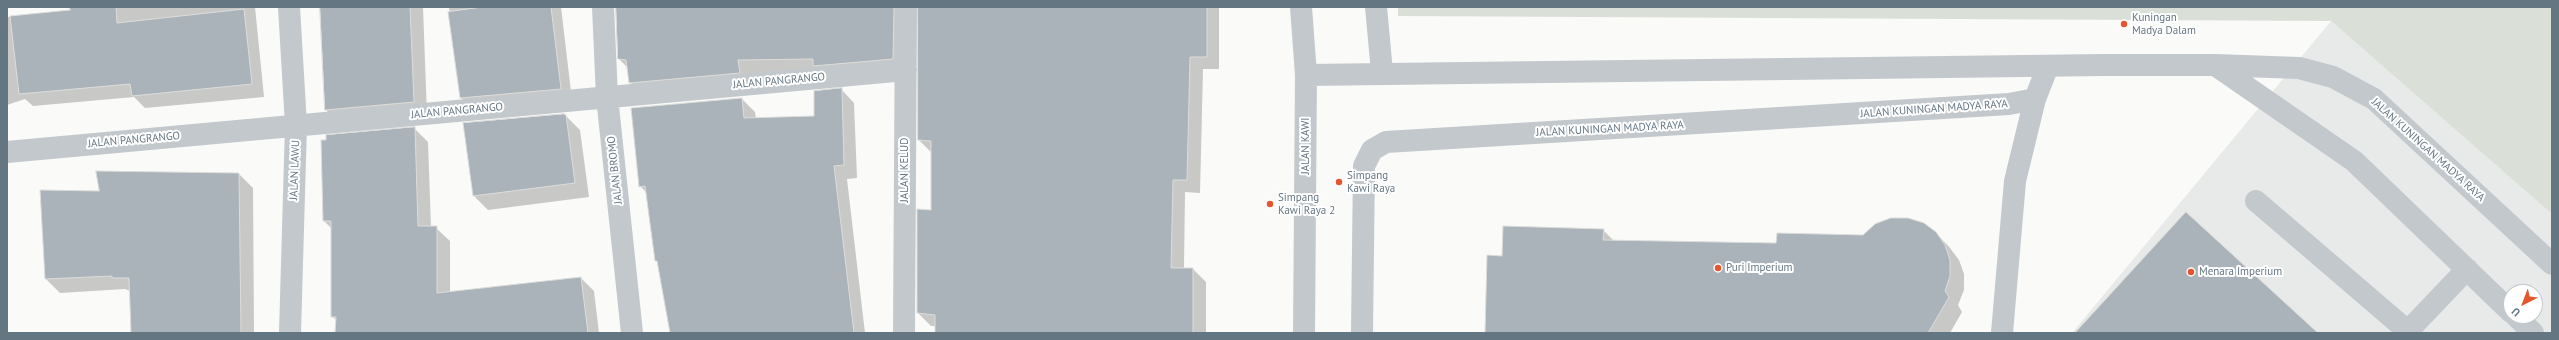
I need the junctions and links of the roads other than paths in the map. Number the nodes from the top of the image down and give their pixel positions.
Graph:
1 (289, 7) edge
2 (603, 7) edge
3 (906, 7) edge
4 (1302, 7) edge
5 (1376, 7) edge
6 (2215, 65) junction
7 (2048, 66) junction
8 (906, 70) junction
9 (1382, 72) junction
10 (1306, 74) junction
11 (607, 97) junction
12 (2035, 99) junction
13 (296, 125) junction
14 (7, 152) edge
15 (2256, 201) dead end
16 (2552, 264) edge
17 (2467, 269) junction
18 (2503, 304) edge
19 (2524, 324) edge
20 (2409, 332) edge
21 (290, 333) edge
22 (632, 333) edge
23 (904, 333) edge
24 (1304, 333) edge
25 (1362, 333) edge
26 (2002, 333) edge
27 (2533, 333) edge

1 - 13 street, JALAN LAWU
2 - 11 street, JALAN BROMO
3 - 8 street, JALAN KELUD
4 - 10 street, JALAN KAWI
5 - 9 street
6 - 7 street, JALAN KUNINGAN MADYA RAYA
6 - 16 street, JALAN KUNINGAN MADYA RAYA
6 - 17 street
7 - 9 street, JALAN KUNINGAN MADYA RAYA
7 - 12 street
8 - 11 street, JALAN PANGRANGO
8 - 23 street, JALAN KELUD
9 - 10 street, JALAN KUNINGAN MADYA RAYA
10 - 24 street, JALAN KAWI
11 - 13 street, JALAN PANGRANGO
11 - 22 street, JALAN BROMO
12 - 25 street, JALAN KUNINGAN MADYA RAYA
12 - 26 street
13 - 14 street, JALAN PANGRANGO
13 - 21 street, JALAN LAWU
15 - 20 street
17 - 18 street
17 - 20 street
19 - 27 street

